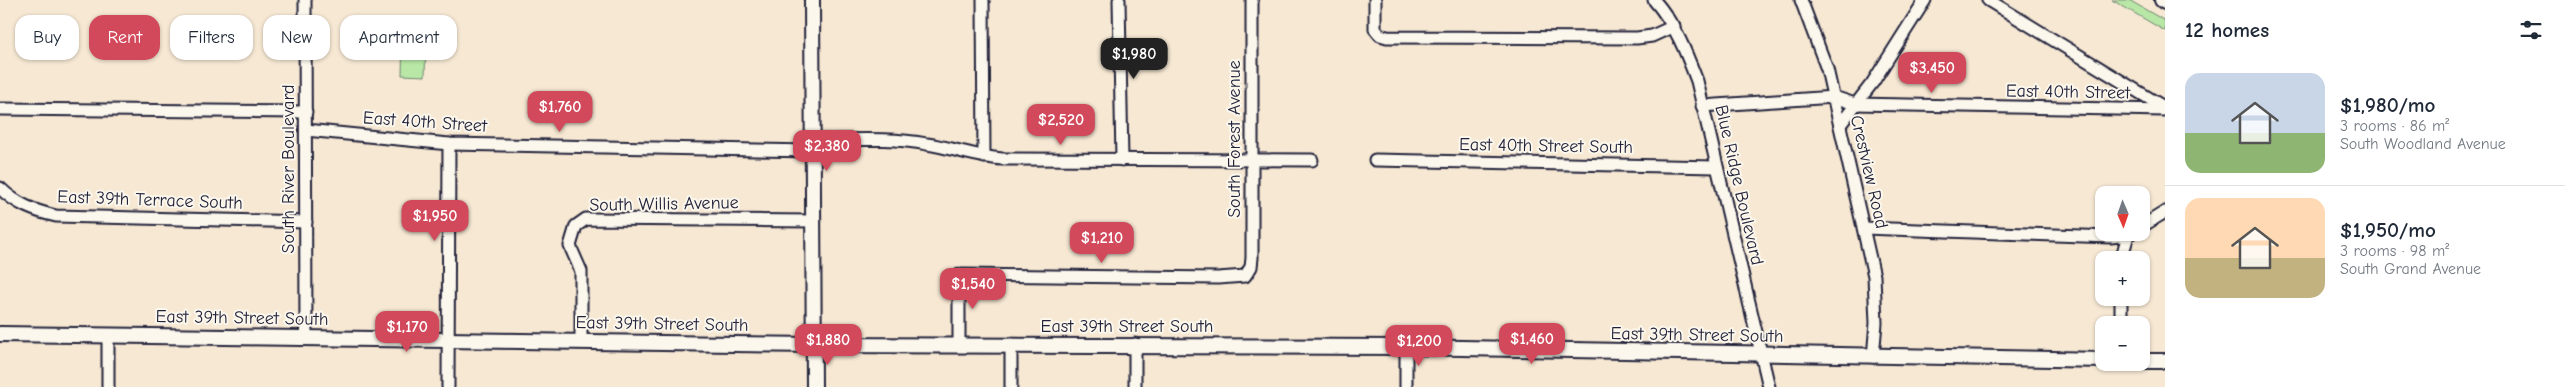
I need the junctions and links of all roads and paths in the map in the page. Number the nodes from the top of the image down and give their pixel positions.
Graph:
1 (305, 0) edge
2 (812, 0) edge
3 (983, 0) edge
4 (1119, 0) edge
5 (1252, 0) edge
6 (1375, 0) edge
7 (1654, 0) edge
8 (1801, 0) edge
9 (1925, 0) edge
10 (1988, 0) edge
11 (2162, 0) edge
12 (2165, 2) edge
13 (1674, 26) junction
14 (1834, 98) junction
15 (1856, 104) junction
16 (1702, 106) junction
17 (0, 109) edge
18 (2165, 109) edge
19 (306, 112) junction
20 (1840, 125) junction
21 (306, 130) junction
22 (448, 144) junction
23 (812, 146) junction
24 (984, 157) junction
25 (1122, 160) junction
26 (1252, 160) junction
27 (1312, 160) dead end
28 (1375, 160) dead end
29 (1716, 167) junction
30 (0, 188) edge
31 (2165, 212) edge
32 (2150, 221) edge
33 (306, 222) junction
34 (813, 222) junction
35 (1864, 228) junction
36 (2095, 236) edge
37 (0, 334) edge
38 (108, 335) junction
39 (306, 338) junction
40 (448, 340) junction
41 (581, 341) junction
42 (1011, 344) junction
43 (1135, 344) junction
44 (814, 345) junction
45 (959, 345) junction
46 (1406, 347) junction
47 (1761, 355) junction
48 (1873, 357) junction
49 (2095, 360) edge
50 (2150, 361) edge
51 (2165, 361) edge
52 (108, 387) edge
53 (448, 387) edge
54 (814, 387) edge
55 (1011, 387) edge
56 (1135, 387) edge
57 (1406, 387) edge
58 (1769, 387) edge

1 - 19 street, South River Boulevard
2 - 23 main road
3 - 24 street
4 - 25 street
5 - 26 street, South Forest Avenue
6 - 13 street
7 - 13 street, Blue Ridge Boulevard
8 - 14 street, Crestview Road
9 - 15 street
10 - 18 street
11 - 12 main road
13 - 16 street, Blue Ridge Boulevard
14 - 15 street, East 40th Street
14 - 16 street, East 40th Street
14 - 20 street, Crestview Road
15 - 18 street, East 40th Street
15 - 20 street
16 - 29 street, Blue Ridge Boulevard
17 - 19 street
19 - 21 street, South River Boulevard
20 - 35 street, Crestview Road
21 - 22 street, East 40th Street
21 - 33 street, South River Boulevard
22 - 23 street, East 40th Street
22 - 40 street
23 - 24 street
23 - 34 main road
24 - 25 street
25 - 26 street
26 - 27 street
26 - 45 street, South Forest Avenue
28 - 29 street, East 40th Street South
29 - 47 street, Blue Ridge Boulevard
30 - 33 street, East 39th Terrace South
31 - 32 street
33 - 39 street, South River Boulevard
34 - 41 street, South Willis Avenue
34 - 44 main road
35 - 36 street
35 - 48 street, Crestview Road
37 - 38 main road, East 39th Street South
38 - 39 main road, East 39th Street South
38 - 52 street
39 - 40 main road, East 39th Street South
40 - 41 main road, East 39th Street South
40 - 53 street
41 - 44 main road, East 39th Street South
42 - 43 main road, East 39th Street South
42 - 45 main road, East 39th Street South
42 - 55 street
43 - 46 main road, East 39th Street South
43 - 56 street
44 - 45 main road, East 39th Street South
44 - 54 main road
46 - 47 main road, East 39th Street South
46 - 57 street
47 - 48 main road, East 39th Street South
47 - 58 street, Blue Ridge Boulevard
48 - 49 main road, East 39th Street South
50 - 51 main road

